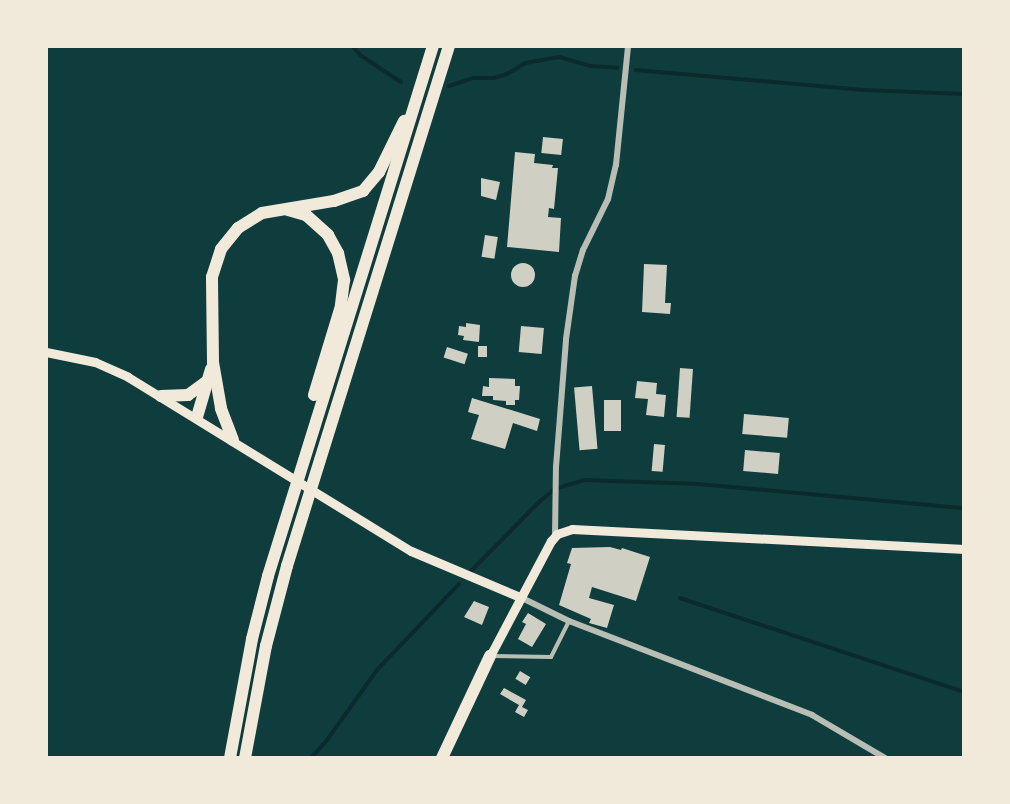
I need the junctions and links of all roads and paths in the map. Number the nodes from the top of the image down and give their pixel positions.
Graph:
1 (433, 46) edge
2 (449, 46) edge
3 (628, 46) edge
4 (418, 96) junction
5 (279, 210) junction
6 (46, 352) edge
7 (213, 362) junction
8 (208, 379) junction
9 (217, 391) junction
10 (161, 396) junction
11 (197, 417) junction
12 (233, 441) junction
13 (307, 446) junction
14 (555, 536) junction
15 (963, 549) edge
16 (519, 597) junction
17 (570, 621) junction
18 (490, 656) junction
19 (230, 758) edge
20 (247, 758) edge
21 (442, 758) edge
22 (885, 758) edge

1 - 4 highway
2 - 20 highway
3 - 14 street
4 - 5 highway
4 - 13 highway
5 - 7 highway
5 - 13 highway
6 - 10 main road
7 - 8 highway
7 - 9 highway
8 - 10 highway
8 - 11 highway
9 - 11 highway
9 - 12 highway
10 - 11 main road
11 - 12 main road
12 - 16 main road
13 - 19 highway
14 - 15 main road
14 - 16 main road
16 - 17 street
16 - 18 main road
17 - 18 lane
17 - 22 street
18 - 21 highway

